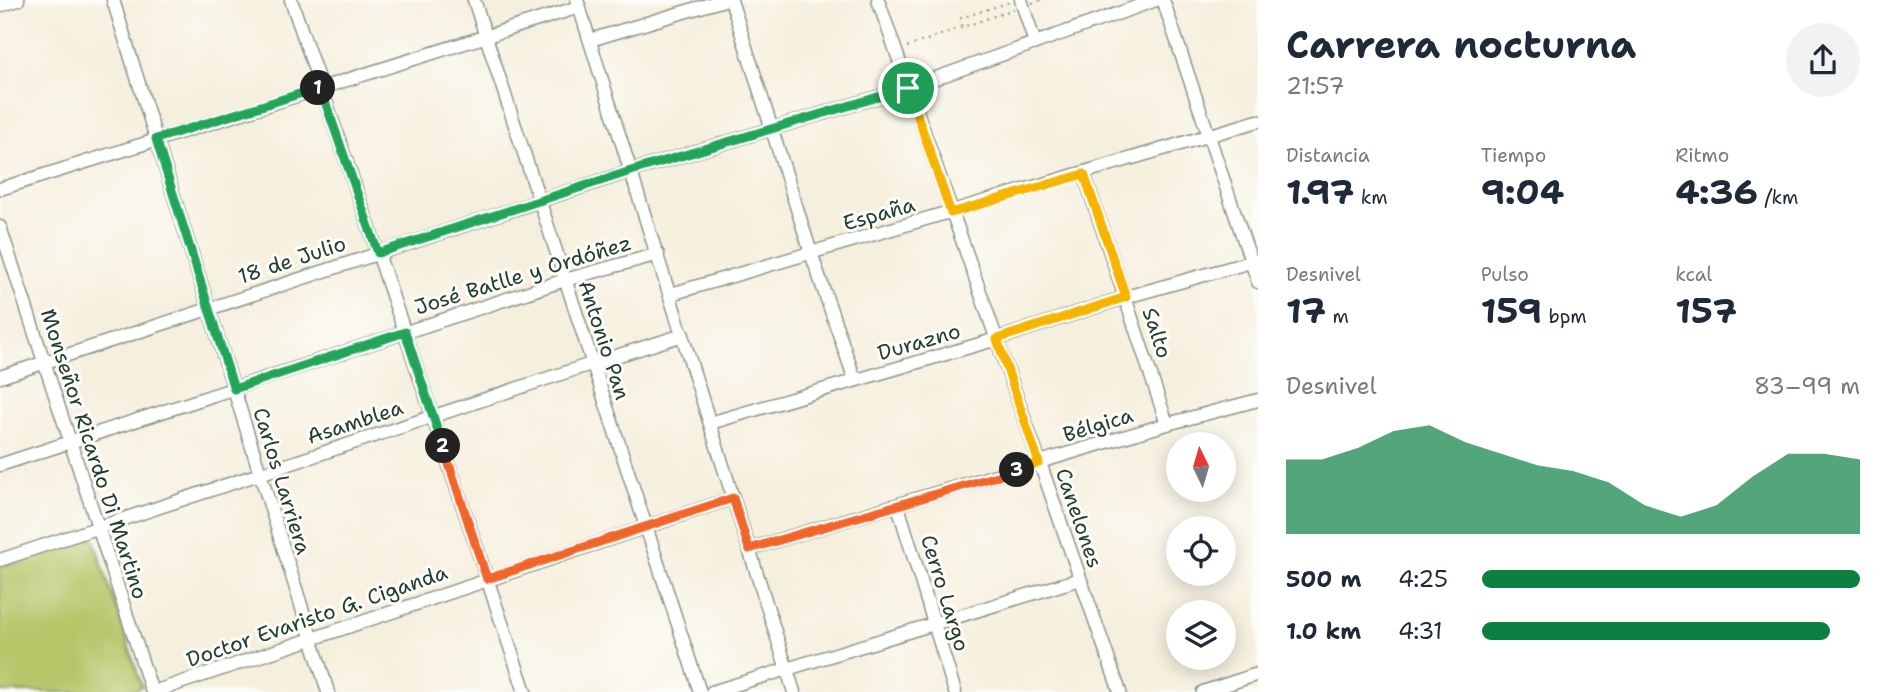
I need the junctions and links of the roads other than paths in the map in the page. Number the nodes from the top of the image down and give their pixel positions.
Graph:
1 (18, 0) edge
2 (113, 0) edge
3 (290, 0) edge
4 (474, 0) edge
5 (724, 0) edge
6 (731, 0) edge
7 (878, 0) edge
8 (1156, 0) edge
9 (1163, 0) edge
10 (1019, 2) edge
11 (578, 4) edge
12 (0, 6) edge
13 (486, 36) junction
14 (590, 40) junction
15 (1035, 43) junction
16 (320, 87) junction
17 (908, 88) junction
18 (1258, 121) edge
19 (771, 129) junction
20 (1209, 136) junction
21 (156, 139) junction
22 (631, 171) junction
23 (1084, 174) junction
24 (0, 189) edge
25 (540, 200) junction
26 (951, 213) junction
27 (0, 227) edge
28 (378, 253) junction
29 (811, 253) junction
30 (658, 254) junction
31 (1254, 261) edge
32 (565, 280) junction
33 (1258, 282) edge
34 (671, 294) junction
35 (1126, 297) junction
36 (208, 307) junction
37 (405, 332) junction
38 (683, 335) junction
39 (997, 339) junction
40 (44, 362) junction
41 (591, 363) junction
42 (0, 377) edge
43 (855, 380) junction
44 (234, 389) junction
45 (1258, 400) edge
46 (433, 417) junction
47 (710, 423) junction
48 (1167, 424) junction
49 (70, 442) junction
50 (1039, 463) junction
51 (0, 465) edge
52 (261, 474) junction
53 (733, 498) junction
54 (898, 506) junction
55 (645, 526) junction
56 (99, 529) junction
57 (749, 549) junction
58 (0, 560) edge
59 (487, 579) junction
60 (1080, 579) junction
61 (934, 623) junction
62 (310, 638) junction
63 (787, 668) junction
64 (1258, 674) edge
65 (1242, 686) edge
66 (153, 692) edge
67 (328, 692) edge
68 (526, 692) edge
69 (700, 692) edge
70 (712, 692) edge
71 (794, 692) edge
72 (955, 692) edge
73 (1120, 692) edge
74 (1203, 692) edge

1 - 12 street
2 - 21 street, Carlos Larriera
3 - 16 street
4 - 13 street, Antonio Pan
5 - 14 street
6 - 19 street
7 - 17 street, Canelones
8 - 15 street, 18 de Julio
9 - 20 street
10 - 15 street
11 - 13 street
11 - 14 street
13 - 16 street
13 - 25 street, Antonio Pan
14 - 22 street
15 - 17 street, 18 de Julio
16 - 21 street
16 - 28 street
17 - 19 street, 18 de Julio
17 - 26 street, Canelones
18 - 20 street, España
19 - 22 street, 18 de Julio
19 - 29 street
20 - 23 street, España
20 - 31 street
21 - 24 street
21 - 36 street, Carlos Larriera
22 - 25 street, 18 de Julio
22 - 30 street
23 - 26 street, España
23 - 35 street, Salto
25 - 28 street, 18 de Julio
25 - 32 street, Antonio Pan
26 - 29 street, España
26 - 39 street, Canelones
27 - 40 street, Monseñor Ricardo Di Martino
28 - 36 street, 18 de Julio
28 - 37 street
29 - 34 street, España
29 - 43 street
30 - 32 street, José Batlle y Ordóñez
30 - 34 street
31 - 33 street
31 - 35 street, Durazno
32 - 37 street, José Batlle y Ordóñez
32 - 41 street, Antonio Pan
34 - 38 street
35 - 39 street, Durazno
35 - 48 street, Salto
36 - 40 street, 18 de Julio
36 - 44 street, Carlos Larriera
37 - 44 street, José Batlle y Ordóñez
37 - 46 street
38 - 41 street, Asamblea
38 - 47 street
39 - 43 street, Durazno
39 - 50 street, Canelones
40 - 42 street, 18 de Julio
40 - 49 street, Monseñor Ricardo Di Martino
41 - 46 street, Asamblea
41 - 55 street, Antonio Pan
43 - 47 street, Durazno
44 - 49 street, José Batlle y Ordóñez
44 - 52 street, Carlos Larriera
45 - 48 street, Bélgica
46 - 52 street, Asamblea
46 - 59 street
47 - 53 street
48 - 50 street, Bélgica
49 - 51 street, José Batlle y Ordóñez
49 - 56 street, Monseñor Ricardo Di Martino
50 - 54 street, Bélgica
50 - 60 street, Canelones
52 - 56 street, Asamblea
52 - 62 street, Carlos Larriera
53 - 55 street, Doctor Evaristo G. Ciganda
53 - 57 street
54 - 57 street, Bélgica
54 - 61 street, Cerro Largo
55 - 59 street, Doctor Evaristo G. Ciganda
55 - 69 street, Antonio Pan
56 - 58 street, Asamblea
56 - 66 street, Monseñor Ricardo Di Martino
57 - 63 street
59 - 62 street, Doctor Evaristo G. Ciganda
59 - 68 street
60 - 61 street
60 - 73 street, Canelones
61 - 63 street
61 - 72 street, Cerro Largo
62 - 66 street, Doctor Evaristo G. Ciganda
62 - 67 street, Carlos Larriera
63 - 70 street
63 - 71 street
64 - 65 street
65 - 74 street

